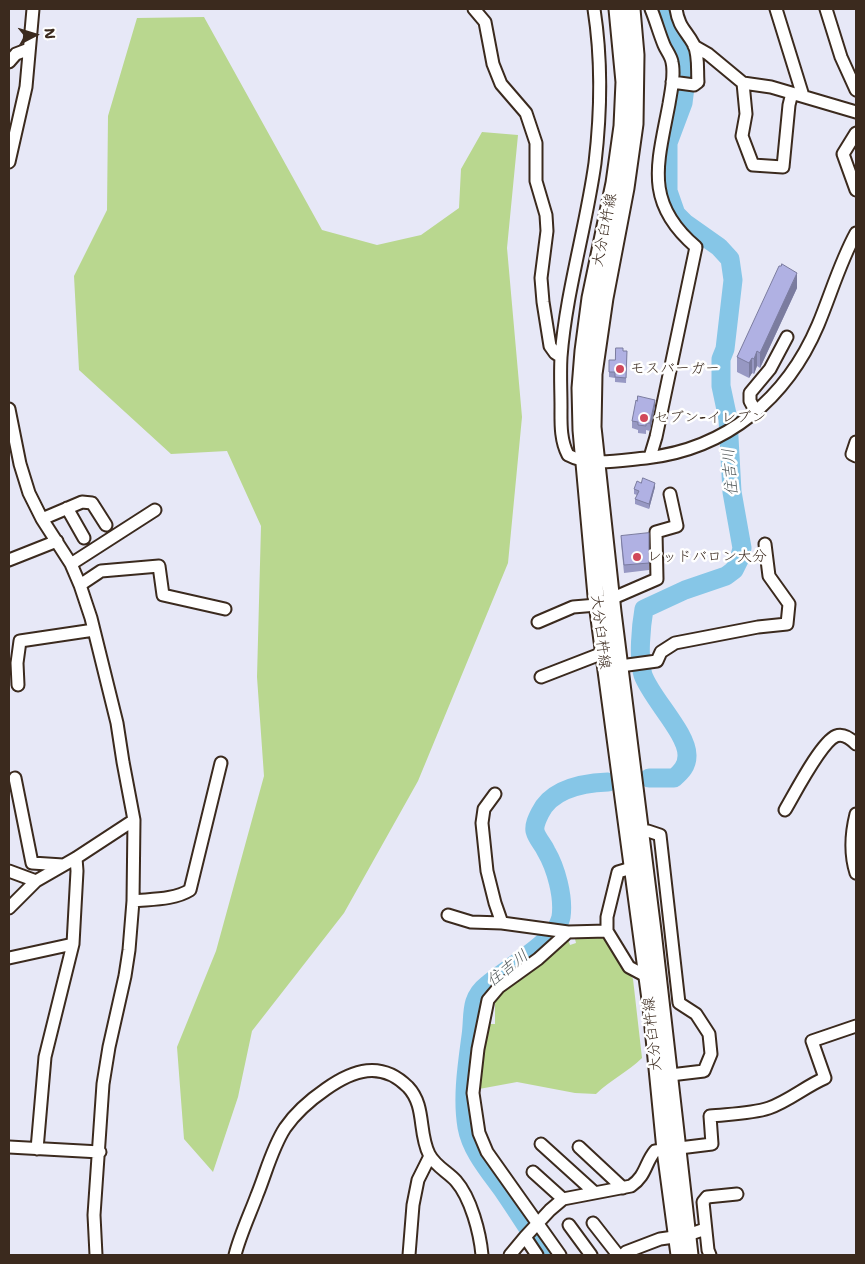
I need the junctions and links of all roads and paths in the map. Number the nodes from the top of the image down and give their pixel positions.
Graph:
1 (33, 9) edge
2 (474, 9) edge
3 (594, 9) edge
4 (617, 9) edge
5 (632, 9) edge
6 (651, 9) edge
7 (676, 9) edge
8 (776, 9) edge
9 (826, 9) edge
10 (694, 46) junction
11 (29, 49) junction
12 (9, 62) edge
13 (676, 83) junction
14 (743, 83) junction
15 (856, 90) edge
16 (798, 94) junction
17 (856, 112) edge
18 (856, 133) edge
19 (9, 162) edge
20 (856, 190) edge
21 (856, 233) edge
22 (788, 337) dead end
23 (561, 358) junction
24 (9, 409) edge
25 (756, 412) junction
26 (856, 442) edge
27 (856, 456) edge
28 (650, 457) junction
29 (590, 460) junction
30 (670, 494) dead end
31 (67, 508) junction
32 (155, 510) dead end
33 (42, 519) junction
34 (106, 524) dead end
35 (84, 538) dead end
36 (57, 541) junction
37 (765, 544) dead end
38 (9, 560) edge
39 (70, 564) junction
40 (80, 585) junction
41 (611, 598) junction
42 (597, 605) junction
43 (225, 610) dead end
44 (538, 622) dead end
45 (94, 630) junction
46 (616, 663) junction
47 (541, 677) dead end
48 (18, 685) dead end
49 (856, 744) edge
50 (221, 763) dead end
51 (15, 778) dead end
52 (495, 794) dead end
53 (785, 810) dead end
54 (856, 814) edge
55 (134, 820) junction
56 (634, 833) junction
57 (76, 858) junction
58 (63, 865) junction
59 (639, 866) junction
60 (9, 871) edge
61 (856, 873) edge
62 (36, 881) junction
63 (133, 901) junction
64 (9, 908) edge
65 (448, 916) dead end
66 (502, 923) junction
67 (565, 931) junction
68 (607, 931) junction
69 (73, 944) junction
70 (9, 958) edge
71 (646, 976) junction
72 (856, 1026) edge
73 (664, 1075) junction
74 (541, 1144) dead end
75 (9, 1147) edge
76 (579, 1147) dead end
77 (37, 1149) junction
78 (671, 1149) junction
79 (100, 1152) junction
80 (430, 1156) junction
81 (533, 1172) dead end
82 (623, 1188) junction
83 (594, 1192) junction
84 (737, 1194) dead end
85 (563, 1199) junction
86 (593, 1223) dead end
87 (537, 1225) junction
88 (569, 1225) dead end
89 (705, 1229) junction
90 (682, 1235) junction
91 (525, 1237) junction
92 (96, 1255) edge
93 (235, 1255) edge
94 (409, 1255) edge
95 (482, 1255) edge
96 (510, 1255) edge
97 (537, 1255) edge
98 (560, 1255) edge
99 (591, 1255) edge
100 (618, 1255) edge
101 (623, 1255) edge
102 (679, 1255) edge
103 (690, 1255) edge
104 (710, 1255) edge

1 - 11 street
2 - 23 street
3 - 23 street
4 - 29 main road, 大分臼杵線
5 - 29 main road, 大分臼杵線
6 - 13 street
7 - 10 street
8 - 16 street
9 - 15 street
10 - 13 street
10 - 14 street
11 - 12 street
11 - 19 street
13 - 28 street
14 - 16 street
14 - 16 street
16 - 17 street
18 - 20 street
21 - 25 street
22 - 25 street
23 - 29 street
24 - 33 street
25 - 28 street
26 - 27 street
28 - 29 street
29 - 41 main road, 大分臼杵線
29 - 42 main road, 大分臼杵線
30 - 41 street
31 - 33 street
31 - 34 street
31 - 35 street
32 - 39 street
33 - 36 street
36 - 38 street
36 - 39 street
37 - 46 street
39 - 40 street
40 - 43 street
40 - 45 street
41 - 42 street
41 - 46 main road, 大分臼杵線
42 - 44 street
42 - 46 main road, 大分臼杵線
45 - 48 street
45 - 55 street
46 - 47 street
46 - 56 main road, 大分臼杵線
49 - 53 street
50 - 63 street
51 - 58 street
52 - 66 street
54 - 61 street
55 - 57 street
55 - 63 street
56 - 59 main road, 大分臼杵線
56 - 73 street
57 - 58 street
57 - 69 street
58 - 62 street
59 - 68 street
59 - 71 main road, 大分臼杵線
59 - 73 main road, 大分臼杵線
60 - 62 street
62 - 64 street
63 - 79 street
65 - 66 street
66 - 67 street
67 - 68 street
67 - 87 street
68 - 71 street
69 - 70 street
69 - 77 street
71 - 73 main road, 大分臼杵線
72 - 78 street
73 - 78 main road, 大分臼杵線
74 - 83 street
75 - 77 street
76 - 82 street
77 - 79 street
78 - 82 street
78 - 90 main road, 大分臼杵線
79 - 92 street
80 - 93 street
80 - 94 street
80 - 95 street
81 - 85 street
82 - 83 street
83 - 85 street
84 - 89 street
85 - 87 street
86 - 100 street
87 - 91 street
87 - 98 street
88 - 99 street
89 - 90 street
89 - 104 street
90 - 101 street
90 - 102 main road, 大分臼杵線
90 - 103 main road, 大分臼杵線
91 - 96 street
91 - 97 street

